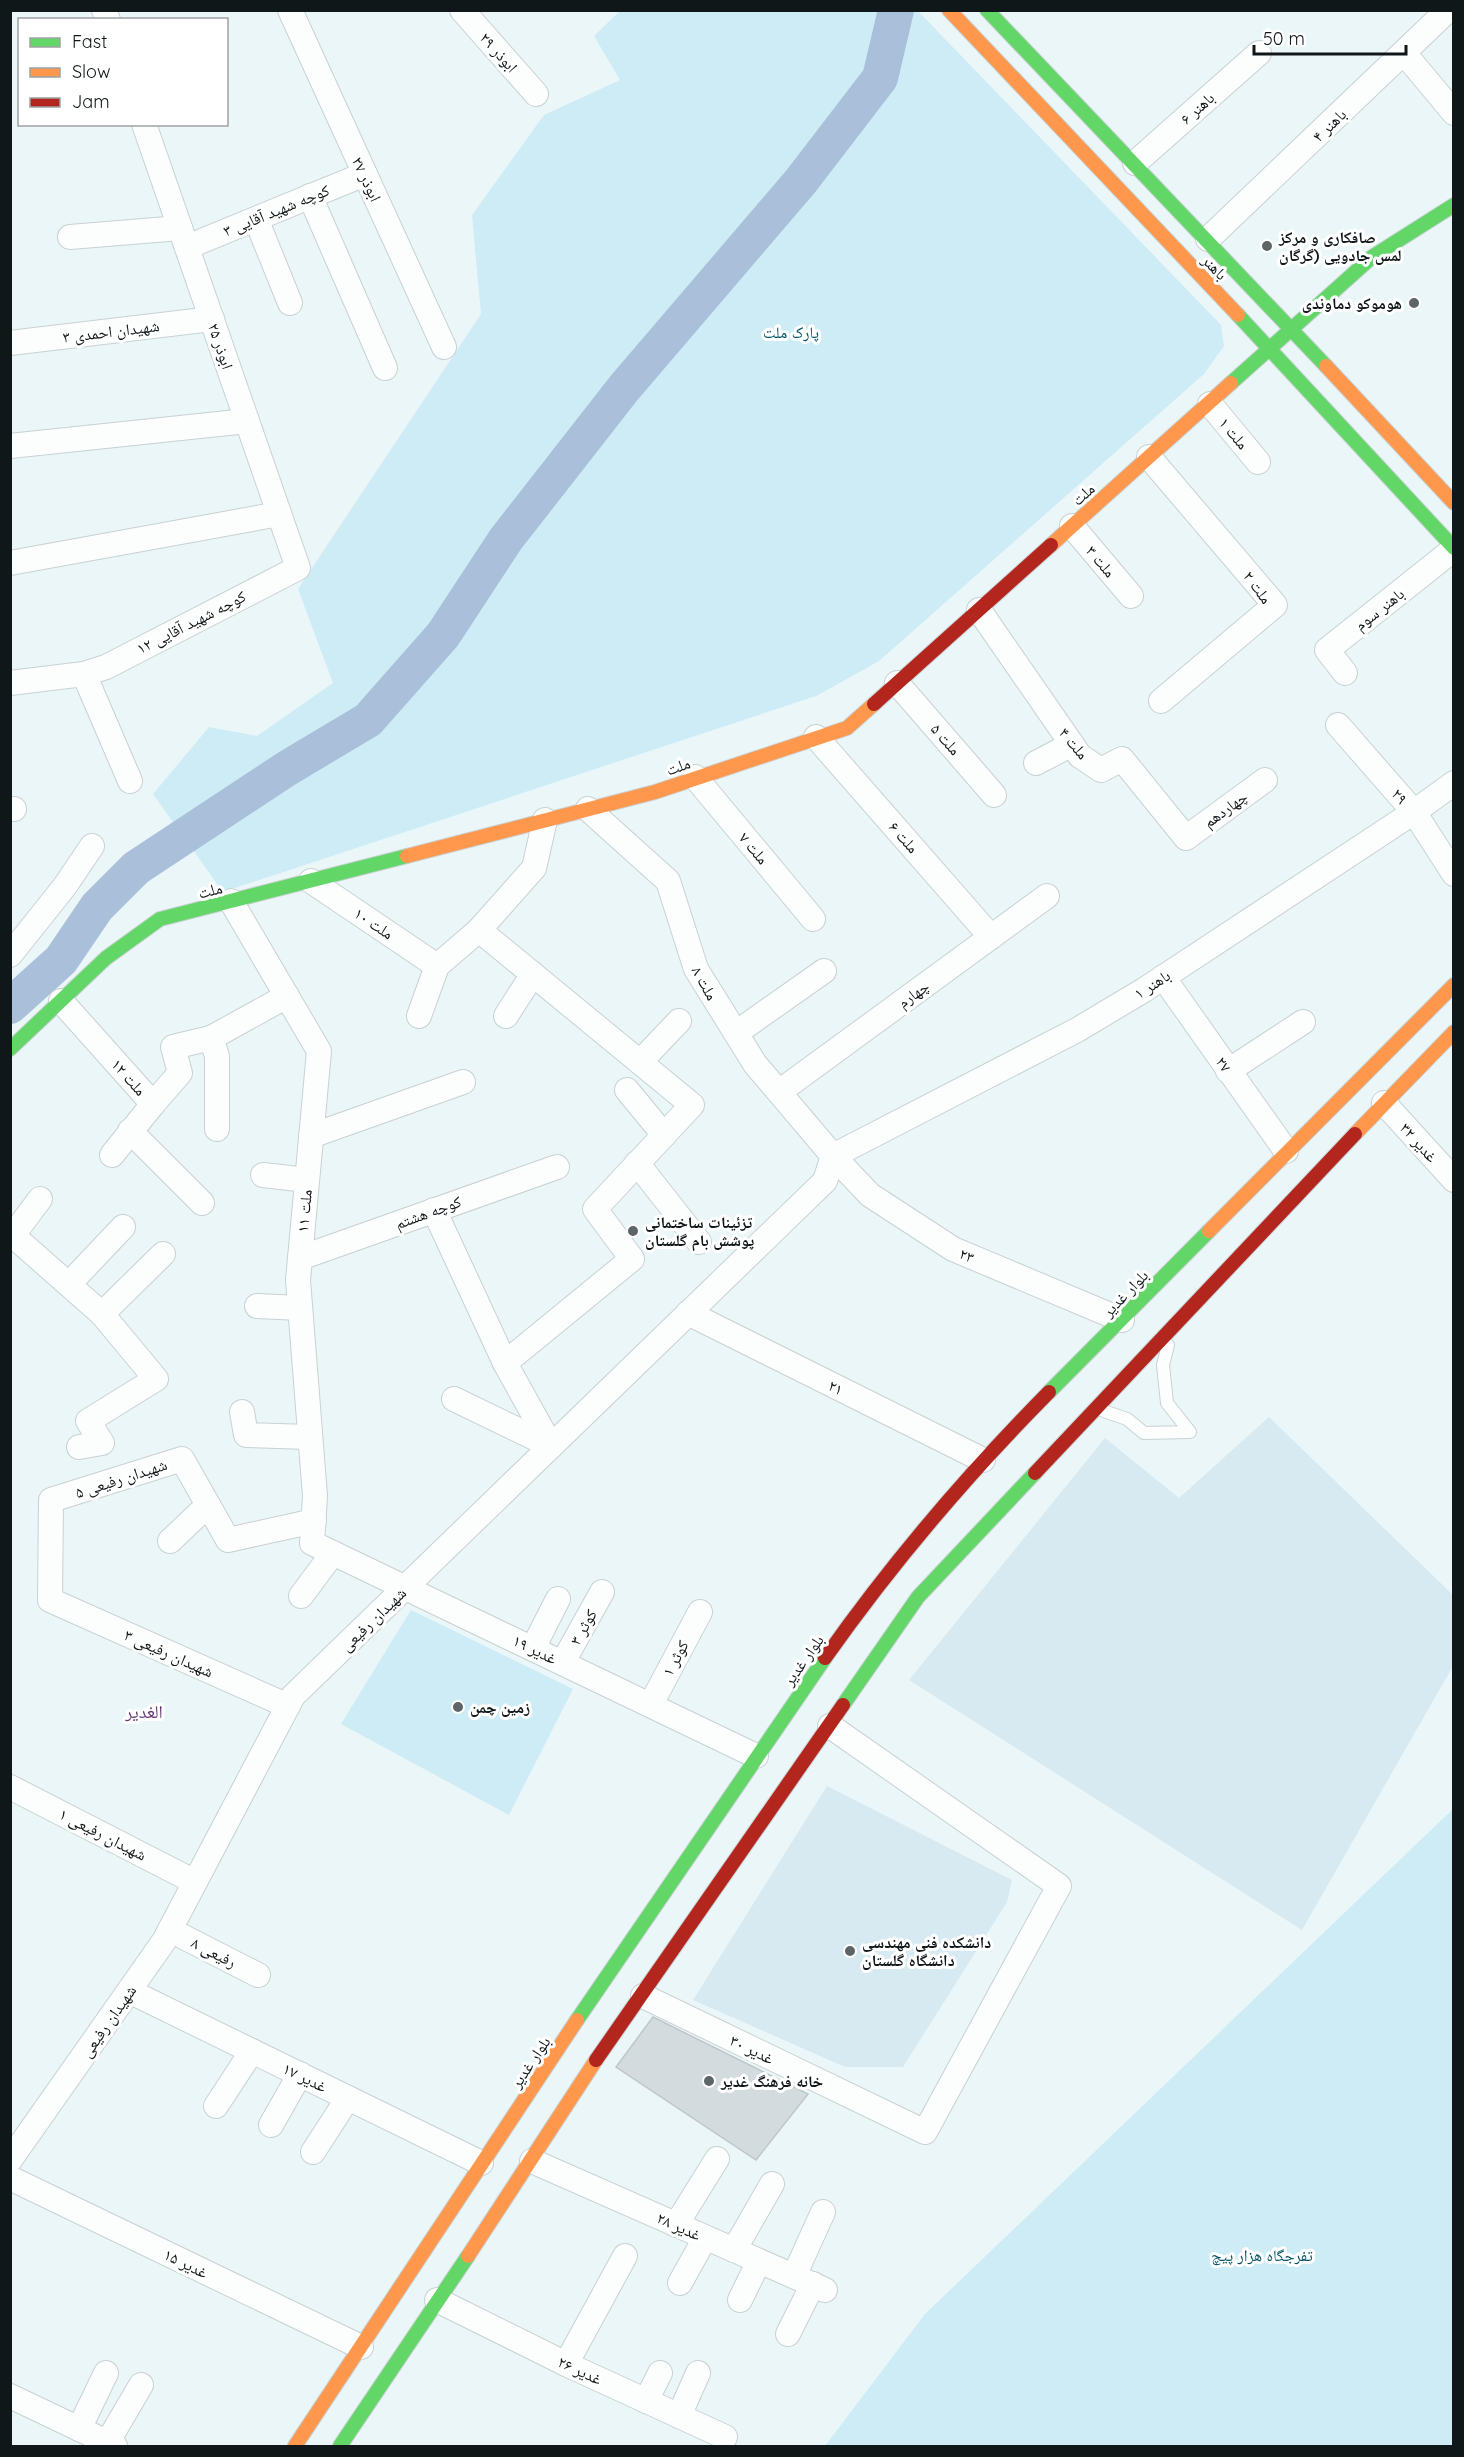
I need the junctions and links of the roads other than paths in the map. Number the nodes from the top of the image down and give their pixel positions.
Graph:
1 (290, 10) edge
2 (462, 10) edge
3 (949, 10) edge
4 (987, 10) edge
5 (1448, 10) edge
6 (1259, 53) dead end
7 (1404, 53) junction
8 (536, 94) dead end
9 (1454, 113) edge
10 (145, 126) edge
11 (1135, 163) junction
12 (365, 174) junction
13 (310, 196) junction
14 (1454, 205) edge
15 (256, 219) junction
16 (70, 237) dead end
17 (183, 237) junction
18 (1208, 239) junction
19 (291, 303) dead end
20 (212, 319) junction
21 (1293, 330) junction
22 (10, 343) edge
23 (444, 347) dead end
24 (1271, 350) junction
25 (385, 368) dead end
26 (1210, 404) junction
27 (247, 421) junction
28 (10, 446) edge
29 (1149, 457) junction
30 (1258, 462) dead end
31 (1454, 502) edge
32 (279, 514) junction
33 (1072, 526) junction
34 (1454, 549) edge
35 (10, 563) edge
36 (298, 568) joint
37 (1131, 596) dead end
38 (978, 610) junction
39 (1345, 673) dead end
40 (84, 674) junction
41 (10, 683) edge
42 (897, 683) junction
43 (1161, 700) dead end
44 (1338, 725) dead end
45 (816, 737) junction
46 (1072, 744) junction
47 (1036, 763) dead end
48 (695, 777) junction
49 (1265, 780) dead end
50 (130, 781) dead end
51 (1454, 783) edge
52 (994, 795) dead end
53 (588, 809) junction
54 (1414, 812) junction
55 (545, 820) junction
56 (1186, 838) joint
57 (92, 846) dead end
58 (1454, 874) edge
59 (311, 880) junction
60 (1047, 896) dead end
61 (231, 901) junction
62 (813, 919) dead end
63 (479, 930) junction
64 (991, 936) junction
65 (10, 955) edge
66 (437, 966) junction
67 (824, 971) dead end
68 (533, 974) junction
69 (1163, 976) junction
70 (1454, 985) edge
71 (287, 996) junction
72 (61, 1001) junction
73 (419, 1016) dead end
74 (506, 1016) dead end
75 (679, 1021) dead end
76 (1303, 1022) dead end
77 (1454, 1032) edge
78 (736, 1034) junction
79 (211, 1038) junction
80 (10, 1049) edge
81 (640, 1062) junction
82 (1228, 1071) junction
83 (463, 1082) dead end
84 (627, 1090) dead end
85 (779, 1092) junction
86 (1384, 1103) junction
87 (153, 1104) junction
88 (218, 1129) dead end
89 (130, 1131) junction
90 (664, 1135) junction
91 (311, 1136) junction
92 (1286, 1151) junction
93 (111, 1155) dead end
94 (833, 1156) junction
95 (637, 1163) junction
96 (557, 1167) dead end
97 (263, 1175) dead end
98 (307, 1180) junction
99 (1454, 1180) edge
100 (40, 1199) dead end
101 (202, 1203) dead end
102 (434, 1210) junction
103 (123, 1227) dead end
104 (12, 1234) edge
105 (699, 1242) dead end
106 (163, 1254) dead end
107 (300, 1258) junction
108 (69, 1284) junction
109 (257, 1306) dead end
110 (300, 1308) junction
111 (688, 1313) junction
112 (102, 1314) junction
113 (1122, 1320) junction
114 (1172, 1328) junction
115 (505, 1363) junction
116 (454, 1399) dead end
117 (1096, 1409) junction
118 (242, 1412) dead end
119 (310, 1437) junction
120 (551, 1446) junction
121 (79, 1447) dead end
122 (983, 1460) junction
123 (208, 1506) junction
124 (320, 1539) junction
125 (170, 1541) dead end
126 (406, 1587) junction
127 (602, 1592) dead end
128 (301, 1596) dead end
129 (558, 1599) dead end
130 (50, 1600) joint
131 (700, 1612) dead end
132 (533, 1648) junction
133 (563, 1662) junction
134 (651, 1704) junction
135 (288, 1706) junction
136 (830, 1726) junction
137 (756, 1756) junction
138 (10, 1786) edge
139 (195, 1882) junction
140 (170, 1930) junction
141 (258, 1975) dead end
142 (129, 1990) junction
143 (643, 1996) junction
144 (252, 2051) junction
145 (300, 2074) junction
146 (348, 2098) junction
147 (216, 2106) dead end
148 (271, 2125) dead end
149 (313, 2152) dead end
150 (10, 2160) edge
151 (717, 2160) dead end
152 (532, 2161) junction
153 (481, 2163) junction
154 (10, 2178) edge
155 (772, 2184) dead end
156 (823, 2212) dead end
157 (676, 2225) junction
158 (705, 2238) junction
159 (734, 2250) junction
160 (625, 2256) dead end
161 (759, 2261) junction
162 (681, 2283) dead end
163 (811, 2284) junction
164 (437, 2300) junction
165 (740, 2300) dead end
166 (788, 2334) dead end
167 (361, 2347) junction
168 (566, 2364) junction
169 (106, 2373) dead end
170 (660, 2373) dead end
171 (698, 2373) dead end
172 (141, 2385) dead end
173 (10, 2396) edge
174 (646, 2401) junction
175 (679, 2416) junction
176 (78, 2429) junction
177 (725, 2437) dead end
178 (111, 2445) edge
179 (295, 2446) edge
180 (340, 2446) edge

1 - 12 street, ابوذر ۲۷
2 - 8 street, ابوذر ۲۹
3 - 24 main road, باهنر
4 - 11 main road, باهنر
5 - 7 street, ۴ باهنر
6 - 11 street, ۶ باهنر
7 - 9 street
7 - 18 street, ۴ باهنر
10 - 17 street, ابوذر ۲۵
11 - 18 main road, باهنر
12 - 13 street, کوچه شهید آقایی ۳
12 - 23 street, ابوذر ۲۷
13 - 15 street, کوچه شهید آقایی ۳
13 - 25 street
14 - 21 main road, ملت
15 - 17 street, کوچه شهید آقایی ۳
15 - 19 street
16 - 17 street, کوچه شهید آقایی ۳
17 - 20 street, ابوذر ۲۵
18 - 21 main road, باهنر
20 - 22 street, شهیدان احمدی ۳
20 - 27 street, ابوذر ۲۵
21 - 24 main road, ملت
21 - 31 main road, باهنر
24 - 26 main road, ملت
24 - 34 main road, باهنر
26 - 29 main road, ملت
26 - 30 street, ملت ۱
27 - 28 street
27 - 32 street, ابوذر ۲۵
29 - 33 main road, ملت
29 - 43 street, ۲ ملت
32 - 35 street
32 - 36 street, ابوذر ۲۵
33 - 37 street, ۳ ملت
33 - 38 main road, ملت
34 - 39 street, باهنر سوم
36 - 40 street, کوچه شهید آقایی ۱۲
38 - 42 main road, ملت
38 - 46 street, ۴ ملت
40 - 41 street, کوچه شهید آقایی ۱۲
40 - 50 street
42 - 45 main road, ملت
42 - 52 street, ۵ ملت
44 - 54 street, ۲۹
45 - 48 main road, ملت
45 - 64 street, ۶ ملت
46 - 47 street
46 - 56 street, ۴ ملت
48 - 53 main road, ملت
48 - 62 street, ۷ ملت
49 - 56 street, چهاردهم
51 - 54 street, باهنر ۱
53 - 55 main road, ملت
53 - 78 street, ۸ ملت
54 - 58 street, ۲۹
54 - 69 street, باهنر ۱
55 - 59 main road, ملت
55 - 63 street
57 - 65 street
59 - 61 main road, ملت
59 - 66 street, ملت ۱۰
60 - 64 street, چهارم
61 - 71 street, ۱۱ ملت
61 - 72 main road, ملت
63 - 66 street
63 - 68 street
64 - 85 street, چهارم
66 - 73 street
67 - 78 street
68 - 74 street
68 - 81 street
69 - 82 street, ۲۷
69 - 94 street, باهنر ۱
70 - 92 main road, بلوار غدیر
71 - 79 street
71 - 91 street, ۱۱ ملت
72 - 80 main road, ملت
72 - 87 street, ۱۲ ملت
75 - 81 street
76 - 82 street
77 - 86 main road
78 - 85 street, ۸ ملت
79 - 87 street
79 - 88 street
81 - 90 street
82 - 92 street, ۲۷
83 - 91 street
84 - 90 street
85 - 94 street, ۸ ملت
86 - 99 street, ۳۲ غدیر
86 - 114 main road
87 - 89 street, ۱۲ ملت
89 - 93 street, ۱۲ ملت
89 - 101 street
90 - 95 street
91 - 98 street, ۱۱ ملت
92 - 113 main road, بلوار غدیر
94 - 111 street, شهیدان رفیعی
94 - 113 street, ۲۳
95 - 105 street
95 - 115 street
96 - 102 street, کوچه هشتم
97 - 98 street
98 - 107 street, ۱۱ ملت
100 - 104 street
102 - 107 street, کوچه هشتم
102 - 115 street
103 - 108 street
104 - 108 street
106 - 112 street
107 - 110 street, ۱۱ ملت
108 - 112 street
109 - 110 street
110 - 119 street, ۱۱ ملت
111 - 120 street, شهیدان رفیعی
111 - 122 street, ۲۱
112 - 121 street
113 - 122 main road, بلوار غدیر
114 - 117 main road
114 - 117 lane
115 - 120 street
116 - 120 street
117 - 136 main road
118 - 119 street
119 - 124 street, ۱۱ ملت
120 - 126 street, شهیدان رفیعی
122 - 137 main road, بلوار غدیر
123 - 124 street, ۵ شهیدان رفیعی
123 - 125 street
123 - 130 street, ۵ شهیدان رفیعی
124 - 126 street, ۱۹ غدیر
124 - 128 street
126 - 132 street, ۱۹ غدیر
126 - 135 street, شهیدان رفیعی
127 - 133 street, ۳ کوثر
129 - 132 street
130 - 135 street, ۳ شهیدان رفیعی
131 - 134 street, ۱ کوثر
132 - 133 street, ۱۹ غدیر
133 - 134 street, ۱۹ غدیر
134 - 137 street, ۱۹ غدیر
135 - 139 street, شهیدان رفیعی
136 - 143 main road
136 - 143 street, غدیر ۳۰
137 - 153 main road, بلوار غدیر
138 - 139 street, ۱ شهیدان رفیعی
139 - 140 street, شهیدان رفیعی
140 - 141 street, رفیعی ۸
140 - 142 street, شهیدان رفیعی
142 - 144 street, ۱۷ غدیر
142 - 150 street, شهیدان رفیعی
143 - 152 main road
144 - 145 street, ۱۷ غدیر
144 - 147 street
145 - 146 street, ۱۷ غدیر
145 - 148 street
146 - 149 street
146 - 153 street, ۱۷ غدیر
151 - 157 street
152 - 157 street, ۲۸ غدیر
152 - 164 main road
153 - 167 main road, بلوار غدیر
154 - 167 street, ۱۵ غدیر
155 - 159 street
156 - 163 street
157 - 158 street, ۲۸ غدیر
158 - 159 street, ۲۸ غدیر
158 - 162 street
159 - 161 street, ۲۸ غدیر
160 - 168 street
161 - 163 street, ۲۸ غدیر
161 - 165 street
163 - 166 street
164 - 168 street, ۲۶ غدیر
164 - 180 main road
167 - 179 main road, بلوار غدیر
168 - 174 street, ۲۶ غدیر
169 - 176 street
170 - 174 street
171 - 175 street
172 - 178 street
173 - 176 street
174 - 175 street, ۲۶ غدیر
175 - 177 street, ۲۶ غدیر
176 - 178 street

